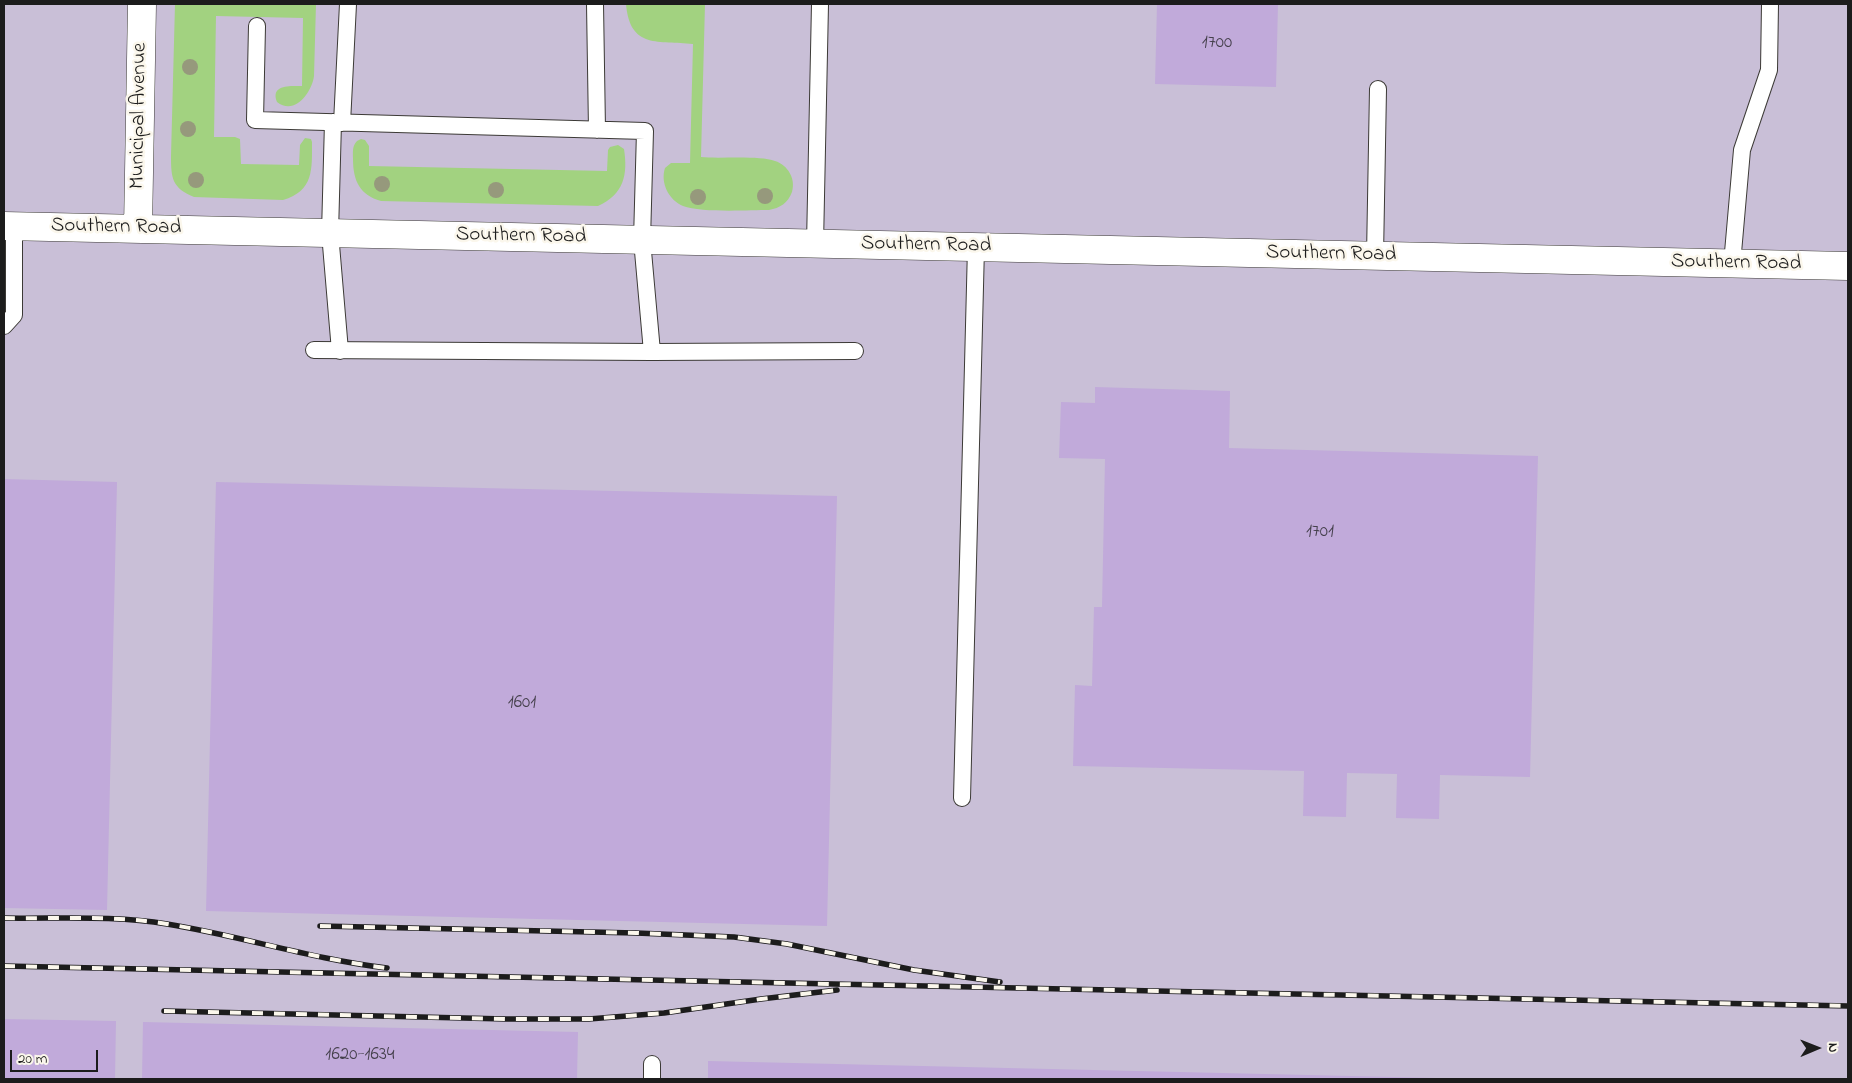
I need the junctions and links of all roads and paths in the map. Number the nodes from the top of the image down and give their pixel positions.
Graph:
1 (142, 4) edge
2 (348, 4) edge
3 (595, 4) edge
4 (820, 4) edge
5 (1770, 4) edge
6 (257, 26) dead end
7 (1378, 89) dead end
8 (338, 122) junction
9 (597, 130) junction
10 (9, 226) edge
11 (138, 229) junction
12 (330, 233) junction
13 (642, 240) junction
14 (815, 244) junction
15 (976, 247) junction
16 (1375, 256) junction
17 (1732, 264) junction
18 (1848, 266) edge
19 (4, 326) edge
20 (314, 350) dead end
21 (340, 350) junction
22 (855, 351) dead end
23 (652, 352) junction
24 (962, 798) dead end

1 - 11 street, Municipal Avenue
2 - 8 lane
3 - 9 lane
4 - 14 lane
5 - 17 lane
6 - 8 lane
7 - 16 lane
8 - 9 lane
8 - 12 lane
9 - 13 lane
10 - 11 street, Southern Road
10 - 19 lane
11 - 12 street, Southern Road
12 - 13 street, Southern Road
12 - 21 lane
13 - 14 street, Southern Road
13 - 23 lane
14 - 15 street, Southern Road
15 - 16 street, Southern Road
15 - 24 lane
16 - 17 street, Southern Road
17 - 18 street, Southern Road
20 - 21 lane
21 - 23 lane
22 - 23 lane

